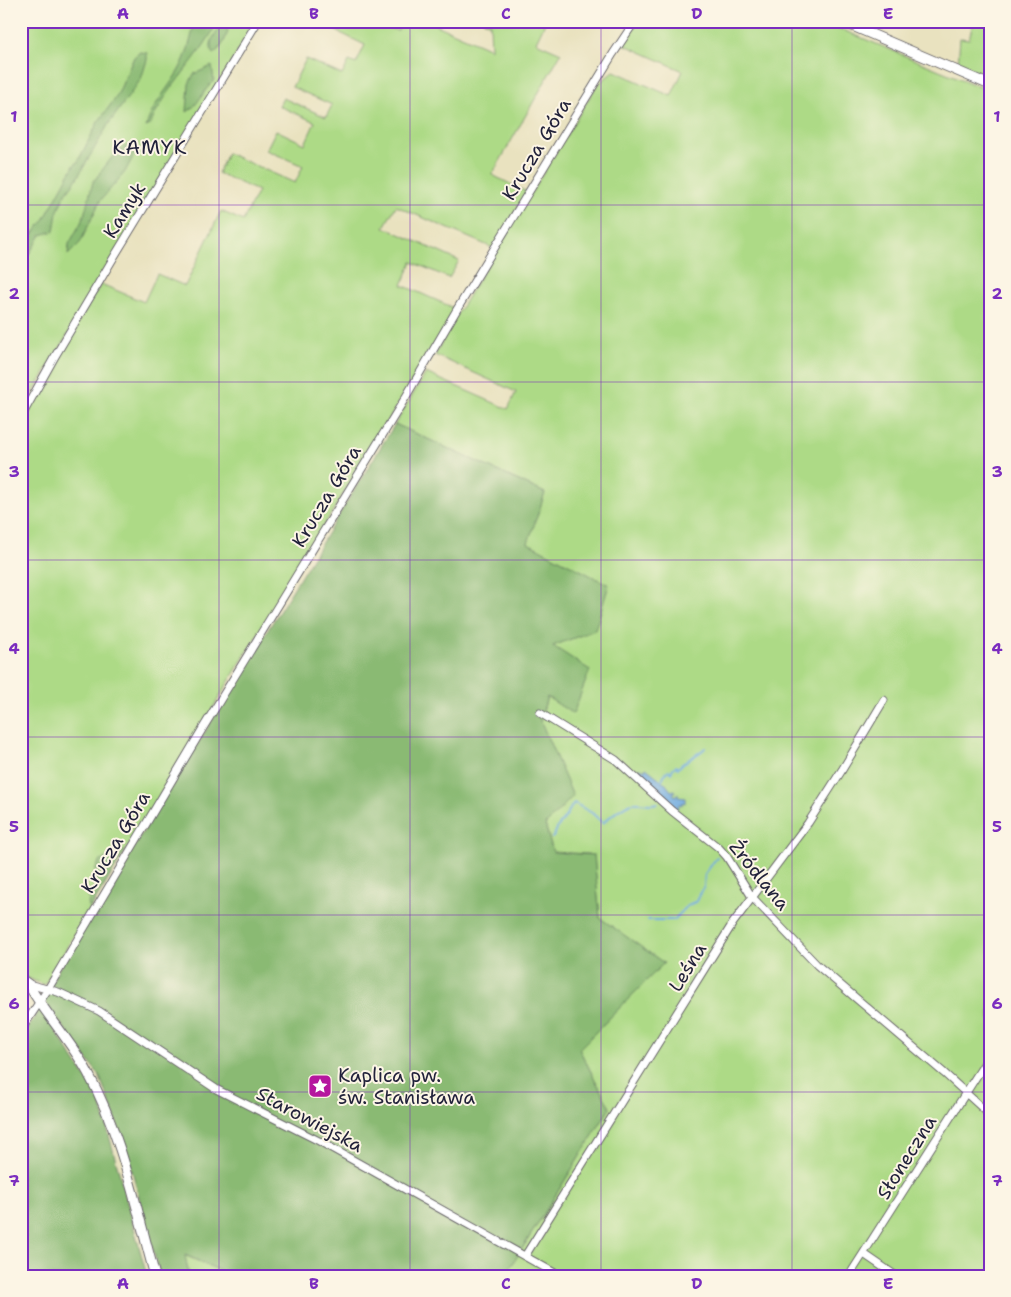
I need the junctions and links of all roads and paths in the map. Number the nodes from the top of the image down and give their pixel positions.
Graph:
1 (258, 21) edge
2 (635, 21) edge
3 (842, 21) edge
4 (990, 85) edge
5 (21, 417) edge
6 (884, 700) dead end
7 (540, 713) dead end
8 (752, 897) junction
9 (24, 982) edge
10 (48, 989) junction
11 (39, 1002) junction
12 (21, 1030) edge
13 (990, 1055) edge
14 (966, 1092) junction
15 (990, 1115) edge
16 (864, 1254) junction
17 (525, 1256) junction
18 (155, 1276) edge
19 (560, 1276) edge
20 (850, 1276) edge
21 (896, 1276) edge

1 - 5 street, Kamyk
2 - 10 street, Krucza Góra
3 - 4 street
6 - 8 street, Leśna
7 - 8 street, Źródlana
8 - 14 street, Źródlana
8 - 17 street, Leśna
9 - 10 street, Starowiejska
9 - 11 street
10 - 11 street, Krucza Góra
10 - 17 street, Starowiejska
11 - 12 street, Krucza Góra
11 - 18 street
13 - 14 street, Słoneczna
14 - 15 street, Źródlana
14 - 16 street, Słoneczna
16 - 20 street, Słoneczna
16 - 21 street
17 - 19 street, Starowiejska

